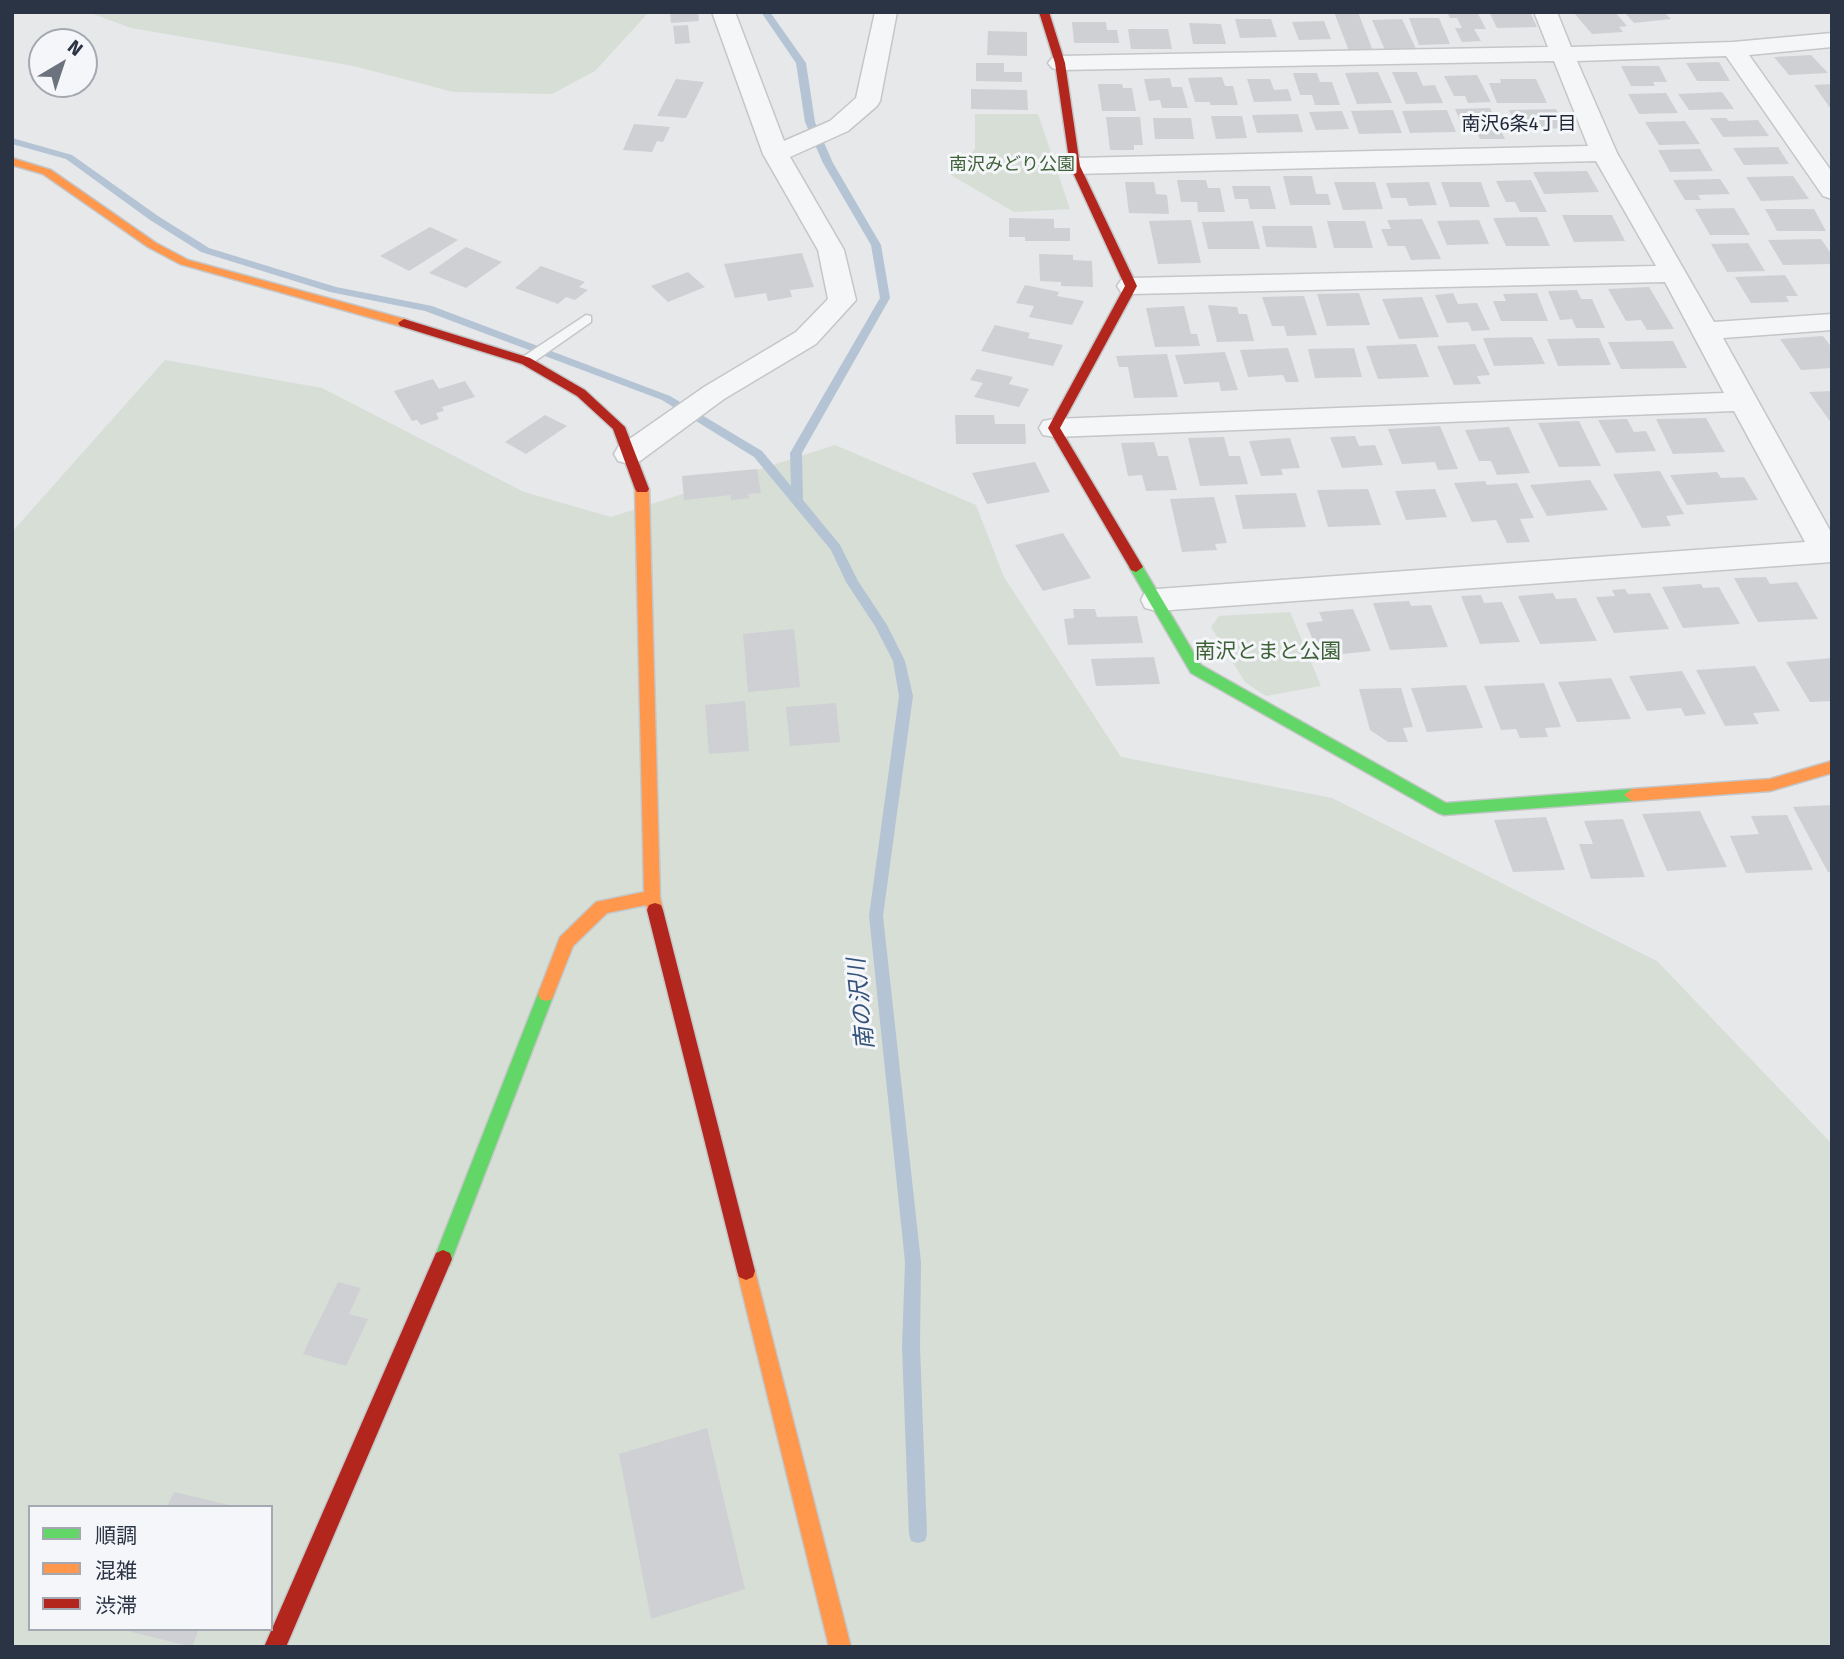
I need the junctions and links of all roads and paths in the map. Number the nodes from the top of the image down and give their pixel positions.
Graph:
1 (723, 12) edge
2 (886, 12) edge
3 (1044, 12) edge
4 (1545, 12) edge
5 (1832, 40) edge
6 (1732, 49) junction
7 (1560, 54) junction
8 (1059, 63) junction
9 (786, 149) junction
10 (1604, 153) junction
11 (12, 161) edge
12 (1075, 166) junction
13 (1832, 191) edge
14 (1674, 274) junction
15 (1131, 286) junction
16 (586, 319) dead end
17 (1832, 322) edge
18 (1705, 331) junction
19 (531, 357) junction
20 (1743, 401) junction
21 (1054, 428) junction
22 (629, 454) junction
23 (1829, 552) edge
24 (1157, 600) junction
25 (1832, 767) edge
26 (652, 897) junction
27 (275, 1647) edge
28 (840, 1647) edge

1 - 9 street
2 - 9 street
3 - 8 street
4 - 7 street
5 - 6 street
6 - 7 street
6 - 13 street
7 - 8 street
7 - 10 street
8 - 12 street
9 - 22 street
10 - 12 street
10 - 14 street
11 - 19 street
12 - 15 street
14 - 15 street
14 - 18 street
15 - 21 street
16 - 19 lane
17 - 18 street
18 - 20 street
19 - 22 street
20 - 21 street
20 - 23 street
21 - 24 street
22 - 26 street
23 - 24 street
24 - 25 street
26 - 27 street
26 - 28 street

